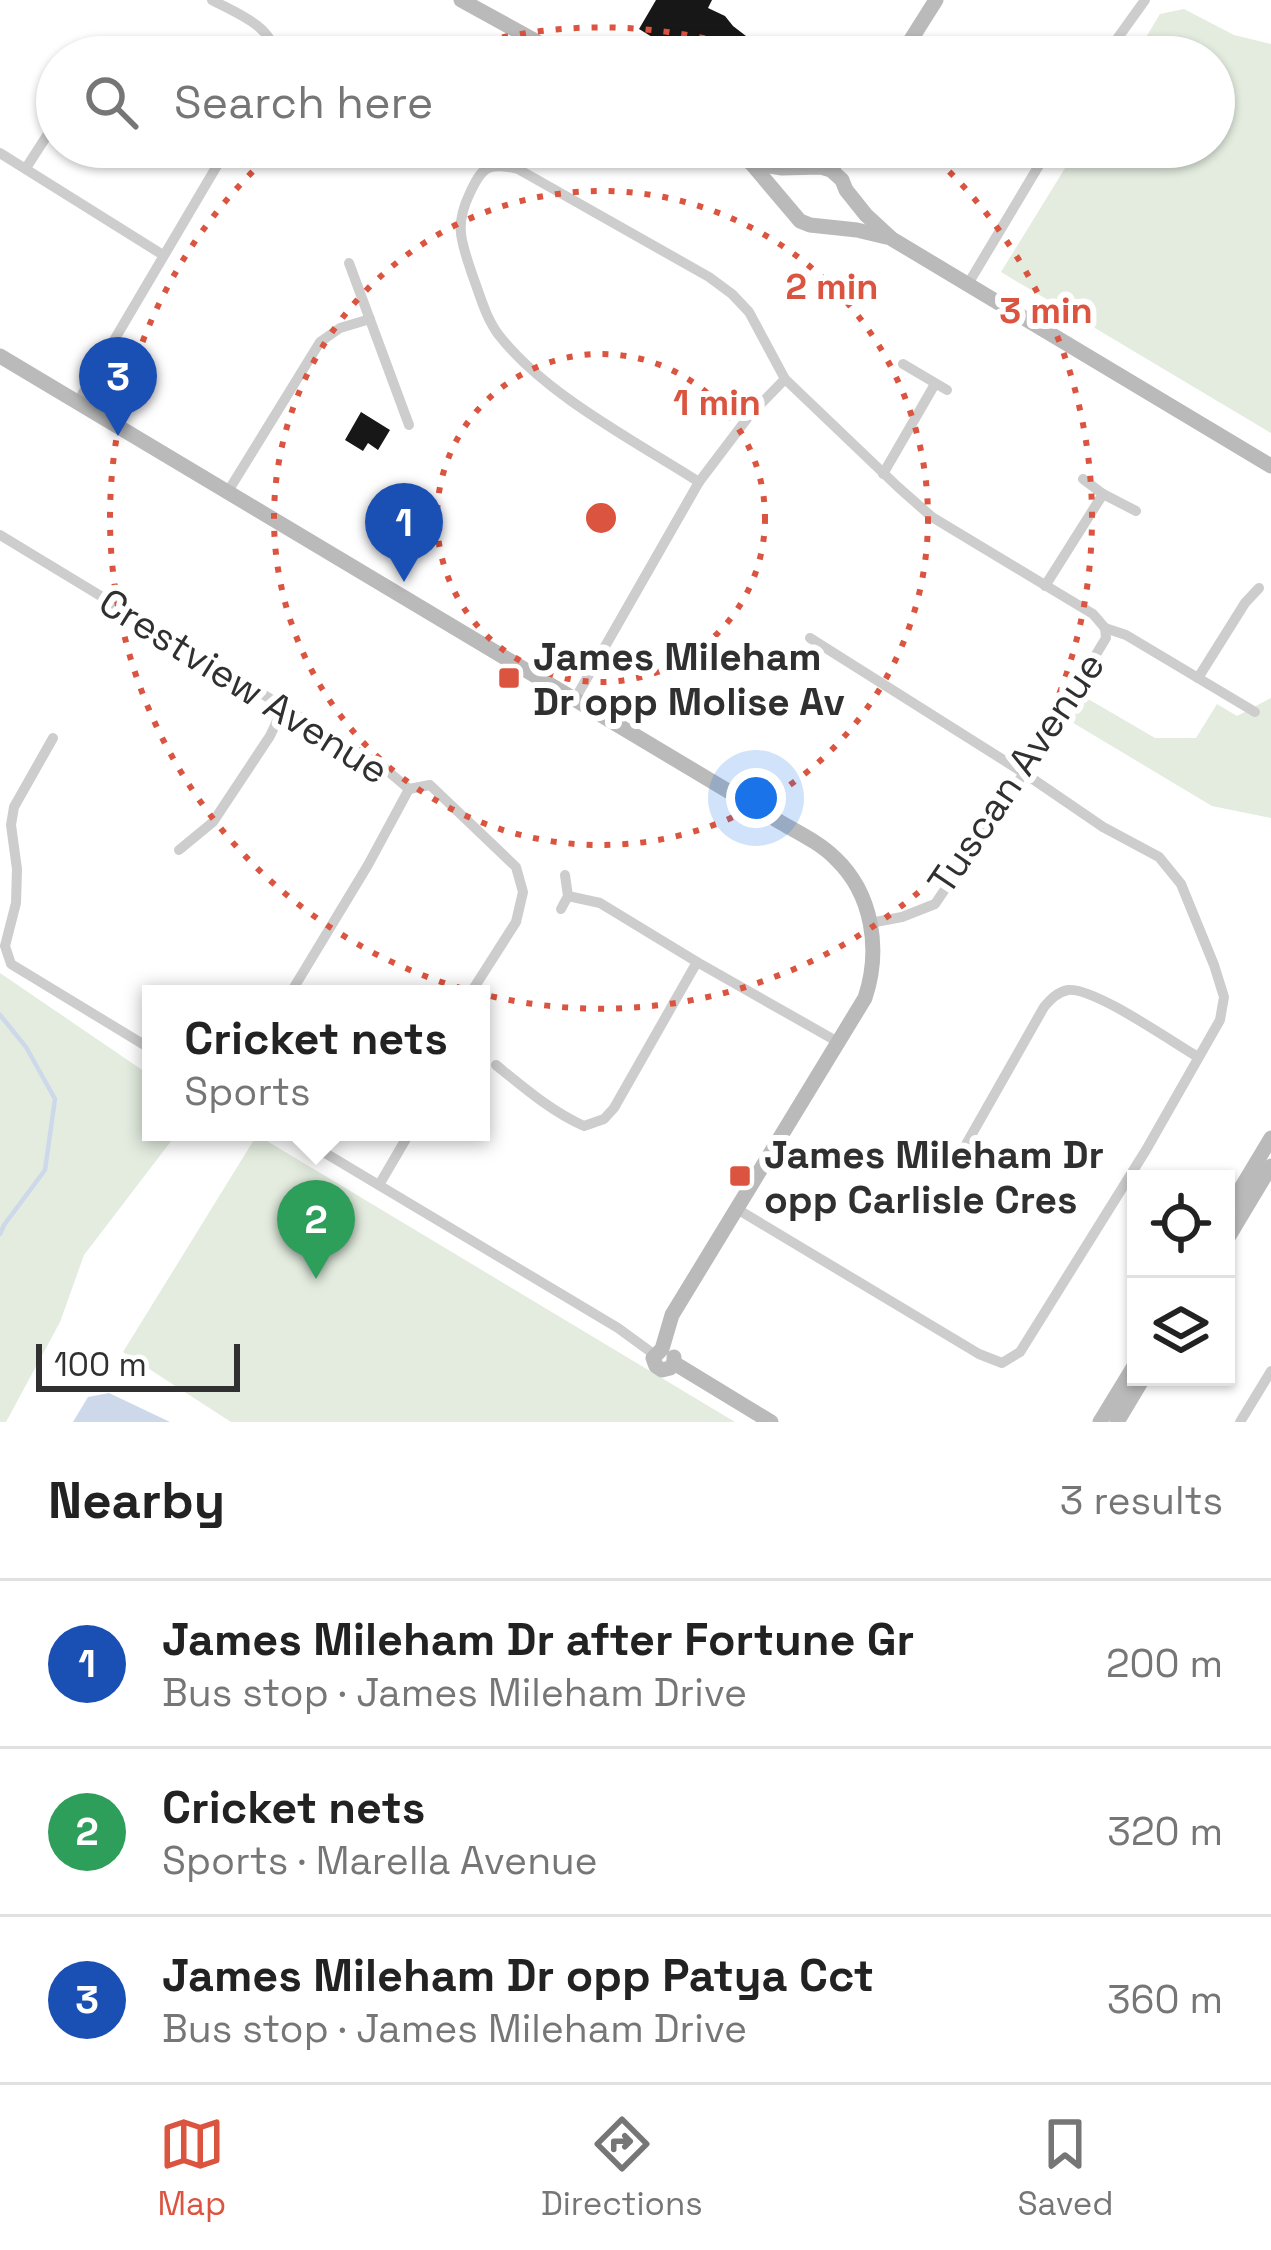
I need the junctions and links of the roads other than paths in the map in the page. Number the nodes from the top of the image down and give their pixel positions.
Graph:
1 (212, 0) edge
2 (460, 0) edge
3 (935, 0) edge
4 (1142, 2) edge
5 (268, 36) edge
6 (526, 36) edge
7 (913, 36) edge
8 (1119, 36) edge
9 (0, 153) edge
10 (36, 153) edge
11 (26, 168) junction
12 (215, 168) edge
13 (485, 168) edge
14 (513, 168) edge
15 (756, 168) edge
16 (787, 168) edge
17 (814, 168) edge
18 (824, 168) edge
19 (1037, 168) edge
20 (806, 169) junction
21 (831, 170) joint
22 (846, 190) junction
23 (789, 206) junction
24 (820, 226) junction
25 (892, 238) junction
26 (163, 255) junction
27 (349, 263) dead end
28 (968, 284) junction
29 (370, 319) junction
30 (0, 356) edge
31 (903, 364) dead end
32 (785, 380) junction
33 (77, 403) junction
34 (409, 425) dead end
35 (1271, 466) edge
36 (883, 474) junction
37 (1082, 479) dead end
38 (699, 482) junction
39 (227, 493) junction
40 (1103, 494) junction
41 (1136, 511) dead end
42 (0, 535) edge
43 (1045, 586) junction
44 (1259, 588) dead end
45 (1105, 628) junction
46 (810, 638) dead end
47 (1198, 678) junction
48 (575, 699) junction
49 (283, 707) junction
50 (1256, 712) dead end
51 (53, 738) dead end
52 (1024, 773) junction
53 (409, 789) junction
54 (179, 850) dead end
55 (565, 875) dead end
56 (568, 896) junction
57 (561, 909) dead end
58 (870, 923) junction
59 (697, 962) junction
60 (295, 985) edge
61 (476, 985) edge
62 (838, 1042) junction
63 (142, 1043) edge
64 (1198, 1057) junction
65 (496, 1065) dead end
66 (1271, 1138) edge
67 (305, 1141) edge
68 (405, 1141) edge
69 (960, 1155) dead end
70 (1271, 1166) edge
71 (379, 1185) junction
72 (1235, 1198) edge
73 (737, 1209) junction
74 (1235, 1226) edge
75 (664, 1356) junction
76 (1271, 1371) edge
77 (1127, 1378) edge
78 (1139, 1386) edge
79 (771, 1422) edge
80 (1100, 1422) edge
81 (1117, 1422) edge
82 (1240, 1422) edge

1 - 5 street
2 - 6 street
3 - 7 street
4 - 8 street
9 - 11 street
10 - 11 street
11 - 26 street
12 - 26 street
13 - 38 street, Tuscan Avenue
14 - 32 street, Tuscan Avenue
15 - 23 street
16 - 20 street
17 - 20 street
18 - 21 street
19 - 28 street
20 - 23 street
21 - 22 street
22 - 24 street
22 - 25 street
23 - 24 street
24 - 25 street
25 - 28 street
26 - 33 street
27 - 29 street
28 - 35 street
29 - 34 street
29 - 39 street
30 - 33 street
31 - 36 street
32 - 36 street, Tuscan Avenue
32 - 38 street
33 - 39 street
36 - 43 street, Tuscan Avenue
37 - 40 street
38 - 48 street
39 - 48 street
40 - 41 street
40 - 43 street
42 - 49 street, Crestview Avenue
43 - 45 street, Tuscan Avenue
44 - 47 street
45 - 47 street
45 - 52 street, Tuscan Avenue
46 - 52 street
47 - 50 street
48 - 58 street
49 - 53 street, Crestview Avenue
49 - 54 street
51 - 63 street
52 - 58 street, Tuscan Avenue
52 - 64 street
53 - 60 street, Crestview Avenue
53 - 61 street
55 - 56 street
56 - 57 street
56 - 59 street
58 - 62 street
59 - 62 street
59 - 65 street
62 - 73 street
64 - 69 street
64 - 73 street
66 - 72 street
67 - 71 street
68 - 71 street
70 - 74 street
71 - 75 street
73 - 75 street
75 - 79 street
76 - 82 street
77 - 80 street
78 - 81 street

